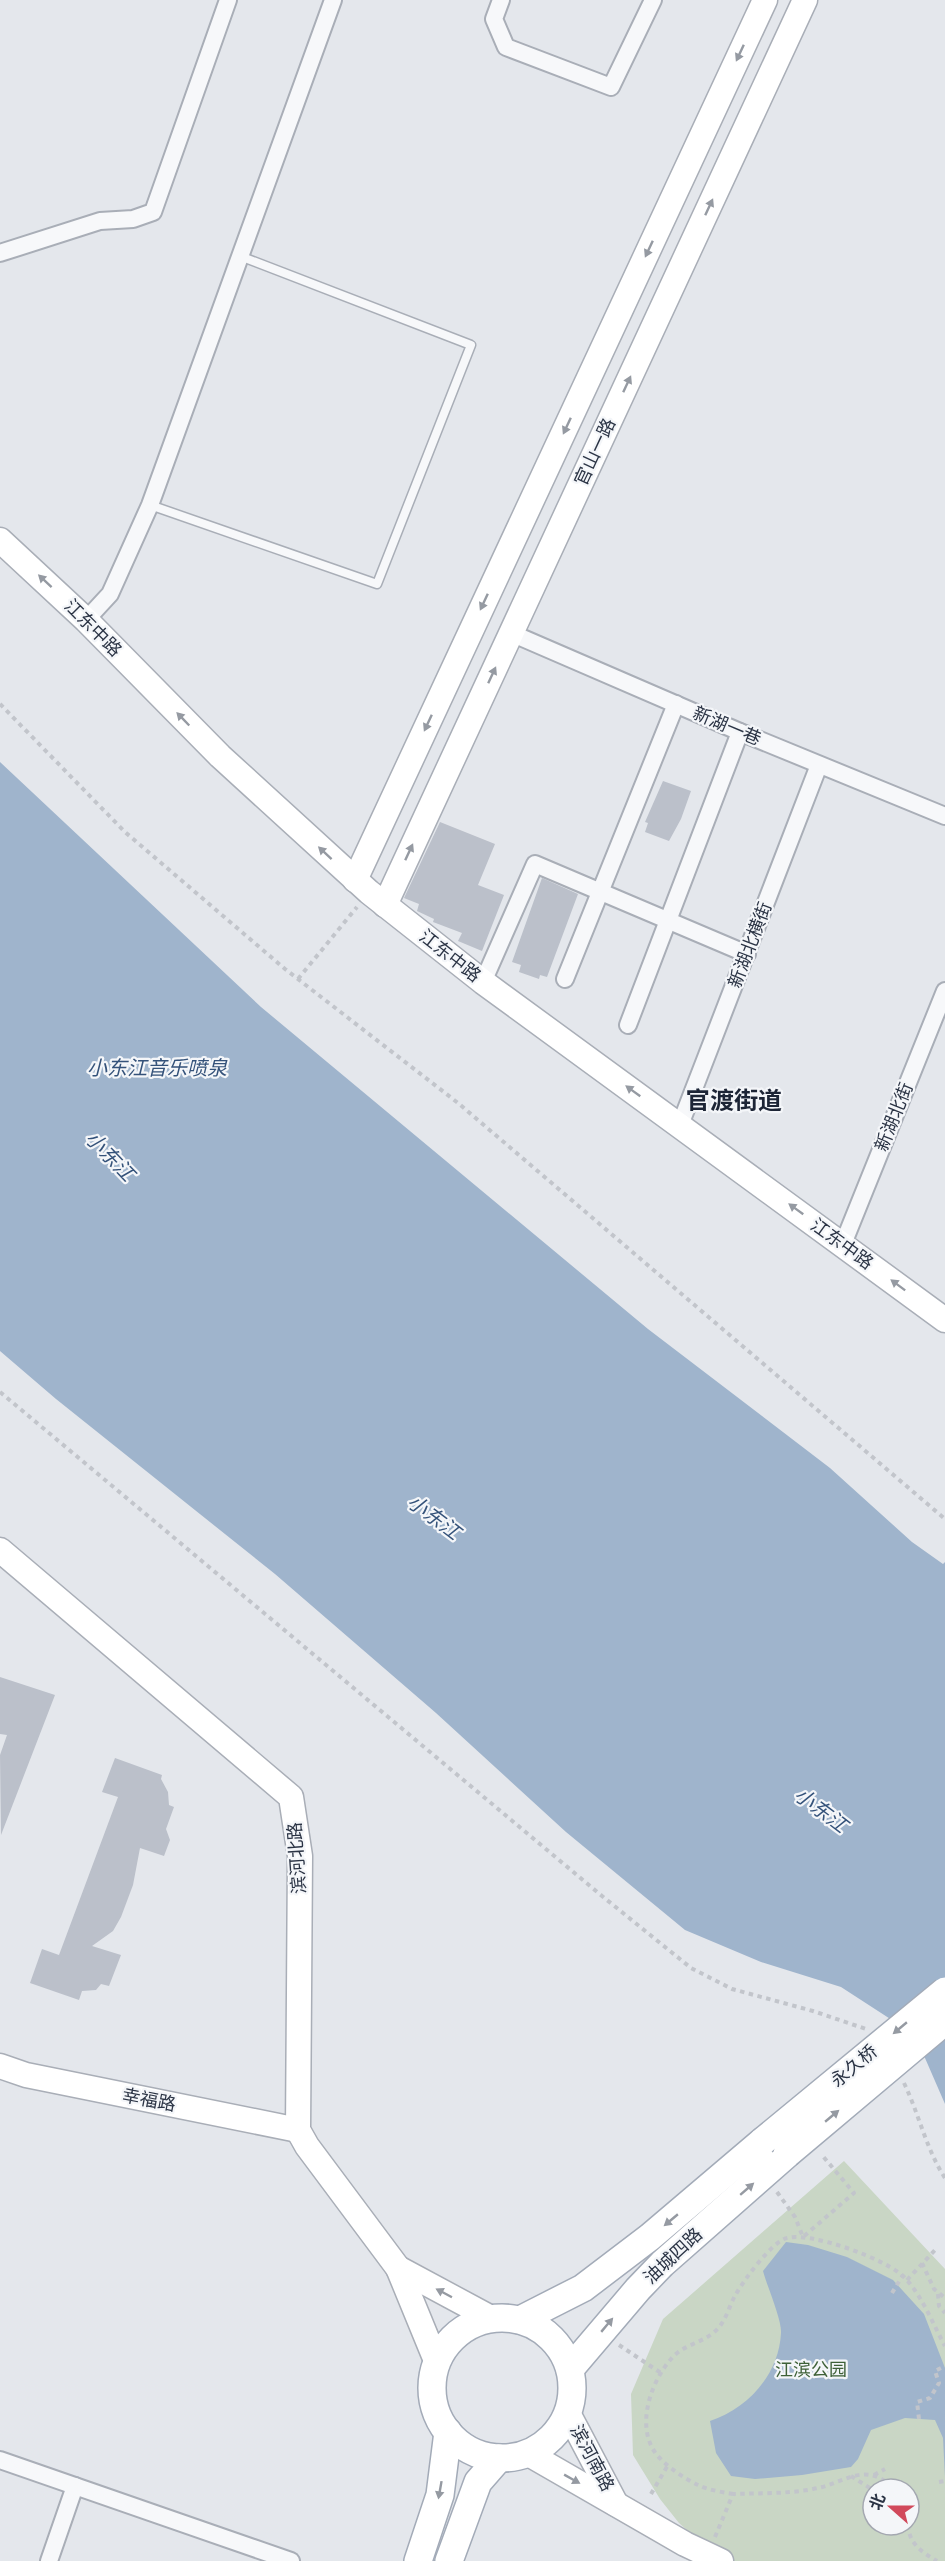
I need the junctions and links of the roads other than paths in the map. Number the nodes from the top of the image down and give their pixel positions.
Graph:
1 (228, 0) edge
2 (333, 0) edge
3 (501, 0) edge
4 (652, 0) edge
5 (765, 0) edge
6 (805, 0) edge
7 (0, 253) edge
8 (240, 256) junction
9 (150, 506) junction
10 (0, 540) edge
11 (86, 620) junction
12 (511, 633) junction
13 (676, 704) junction
14 (740, 732) junction
15 (409, 764) junction
16 (819, 765) junction
17 (443, 780) junction
18 (945, 816) edge
19 (601, 891) junction
20 (369, 892) junction
21 (669, 919) junction
22 (747, 954) junction
23 (565, 979) dead end
24 (483, 982) junction
25 (945, 991) edge
26 (628, 1025) dead end
27 (680, 1125) junction
28 (843, 1244) junction
29 (945, 1320) edge
30 (0, 1550) edge
31 (945, 1991) edge
32 (945, 2021) edge
33 (0, 2066) edge
34 (298, 2130) junction
35 (763, 2141) joint
36 (797, 2146) joint
37 (398, 2268) junction
38 (491, 2318) junction
39 (520, 2320) junction
40 (437, 2363) junction
41 (570, 2369) junction
42 (568, 2413) junction
43 (448, 2432) junction
44 (527, 2454) junction
45 (498, 2458) junction
46 (0, 2460) edge
47 (75, 2486) junction
48 (616, 2504) junction
49 (714, 2558) edge
50 (49, 2561) edge
51 (291, 2561) edge
52 (418, 2561) edge
53 (449, 2561) edge

1 - 7 street
2 - 8 street
3 - 4 street
5 -> 15 street, 官山一路
12 -> 6 street, 官山一路
8 - 9 street
8 - 9 lane
9 - 11 street
11 -> 10 street, 江东中路
20 -> 11 street, 江东中路
12 - 13 street, 新湖一巷
17 -> 12 street, 官山一路
13 - 14 street, 新湖一巷
13 - 19 street
14 - 16 street, 新湖一巷
14 - 21 street
15 - 17 street
15 - 20 street, 官山一路
16 - 18 street, 新湖一巷
16 - 22 street, 新湖北横街
20 -> 17 street, 官山一路
19 - 21 street
19 - 23 street
19 - 24 street
20 - 24 street, 江东中路
21 - 22 street
21 - 26 street
22 - 27 street, 新湖北横街
27 -> 24 street, 江东中路
25 - 28 street, 新湖北街
28 -> 27 street, 江东中路
29 -> 28 street, 江东中路
30 - 34 street, 滨河北路
31 -> 35 main road, 永久桥, bridge
36 -> 32 main road, 永久桥, bridge
33 - 34 street, 幸福路
34 - 37 street
35 -> 39 main road, 油城四路
41 -> 36 main road, 油城四路
38 -> 37 street
37 - 40 street
38 - 39 main road
38 - 40 main road
39 - 41 main road
40 - 43 main road
41 - 42 main road
42 - 44 main road
42 - 48 street, 滨河南路
43 - 45 main road
43 -> 52 main road
44 - 45 main road
44 -> 48 street, 滨河南路
45 - 53 main road
46 - 47 street
47 - 50 street
47 - 51 street
48 - 49 street, 滨河南路

